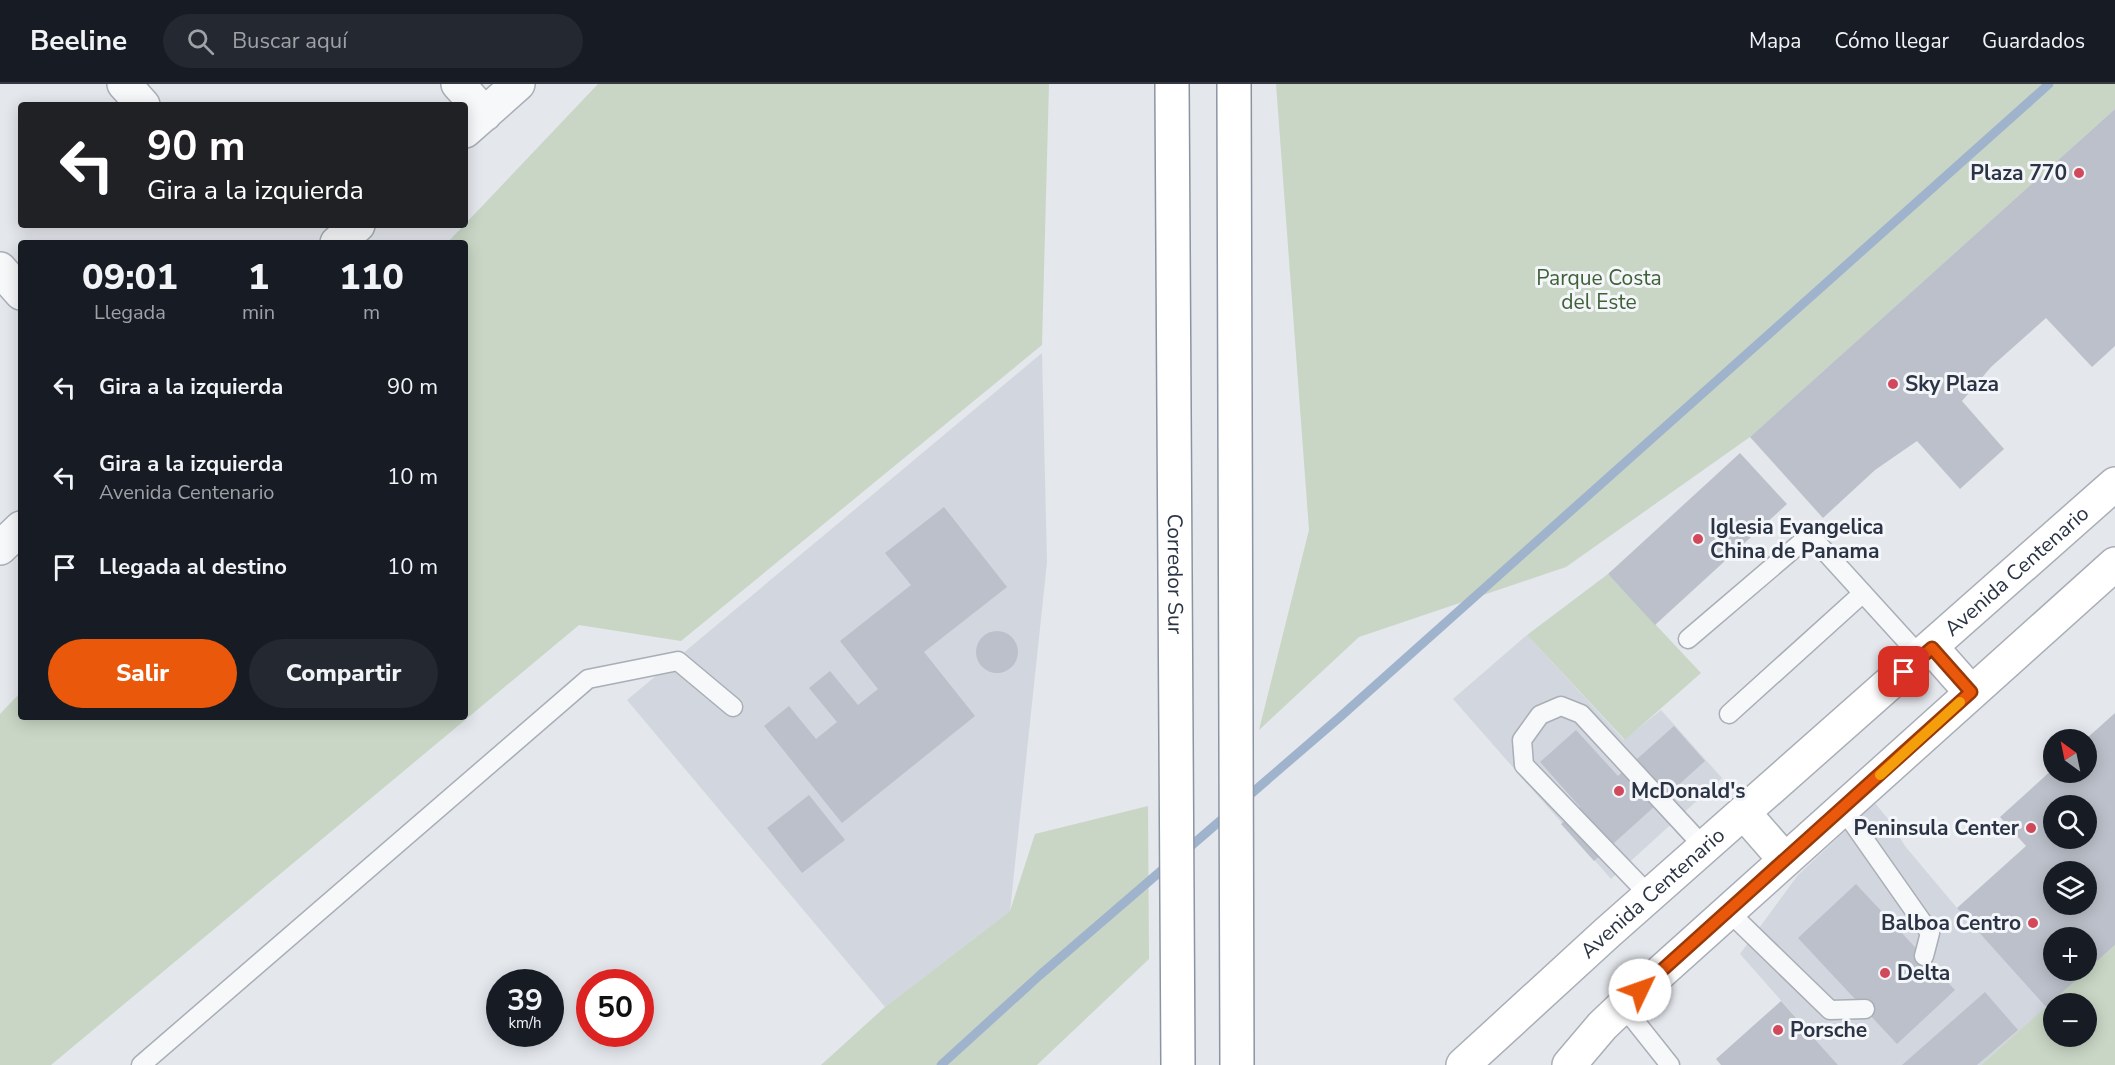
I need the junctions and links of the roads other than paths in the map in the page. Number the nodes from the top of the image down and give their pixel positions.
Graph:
1 (124, 84) edge
2 (458, 84) edge
3 (518, 84) edge
4 (1172, 84) edge
5 (1234, 84) edge
6 (140, 102) edge
7 (466, 102) edge
8 (468, 106) edge
9 (475, 122) edge
10 (354, 228) edge
11 (340, 240) edge
12 (0, 270) edge
13 (18, 290) edge
14 (2115, 484) edge
15 (18, 531) edge
16 (0, 548) edge
17 (2115, 564) edge
18 (1863, 592) junction
19 (1688, 639) dead end
20 (1926, 652) junction
21 (1971, 692) junction
22 (733, 707) dead end
23 (1729, 714) dead end
24 (1843, 809) junction
25 (1744, 813) junction
26 (1705, 848) junction
27 (1785, 860) junction
28 (1650, 896) junction
29 (1728, 911) junction
30 (1924, 956) dead end
31 (1865, 1009) dead end
32 (1613, 1016) junction
33 (141, 1065) edge
34 (1178, 1065) edge
35 (1237, 1065) edge
36 (1463, 1065) edge
37 (1569, 1065) edge
38 (1587, 1065) edge
39 (1670, 1065) edge

1 - 6 street
2 - 7 street
3 - 9 street
4 - 34 main road, Corredor Sur
5 - 35 main road
8 - 9 street
10 - 11 street
12 - 13 street
14 - 20 main road, Avenida Centenario
15 - 16 street
17 - 21 main road
18 - 19 lane
18 - 20 lane
18 - 23 lane
20 - 21 main road
20 - 25 main road, Avenida Centenario
21 - 24 main road
22 - 33 lane
24 - 27 main road
24 - 30 lane
25 - 26 main road, Avenida Centenario
25 - 27 main road
26 - 28 main road, Avenida Centenario
26 - 28 lane
27 - 29 main road
28 - 36 main road, Avenida Centenario
29 - 31 lane
29 - 32 main road
32 - 37 main road
32 - 38 main road
32 - 39 lane

